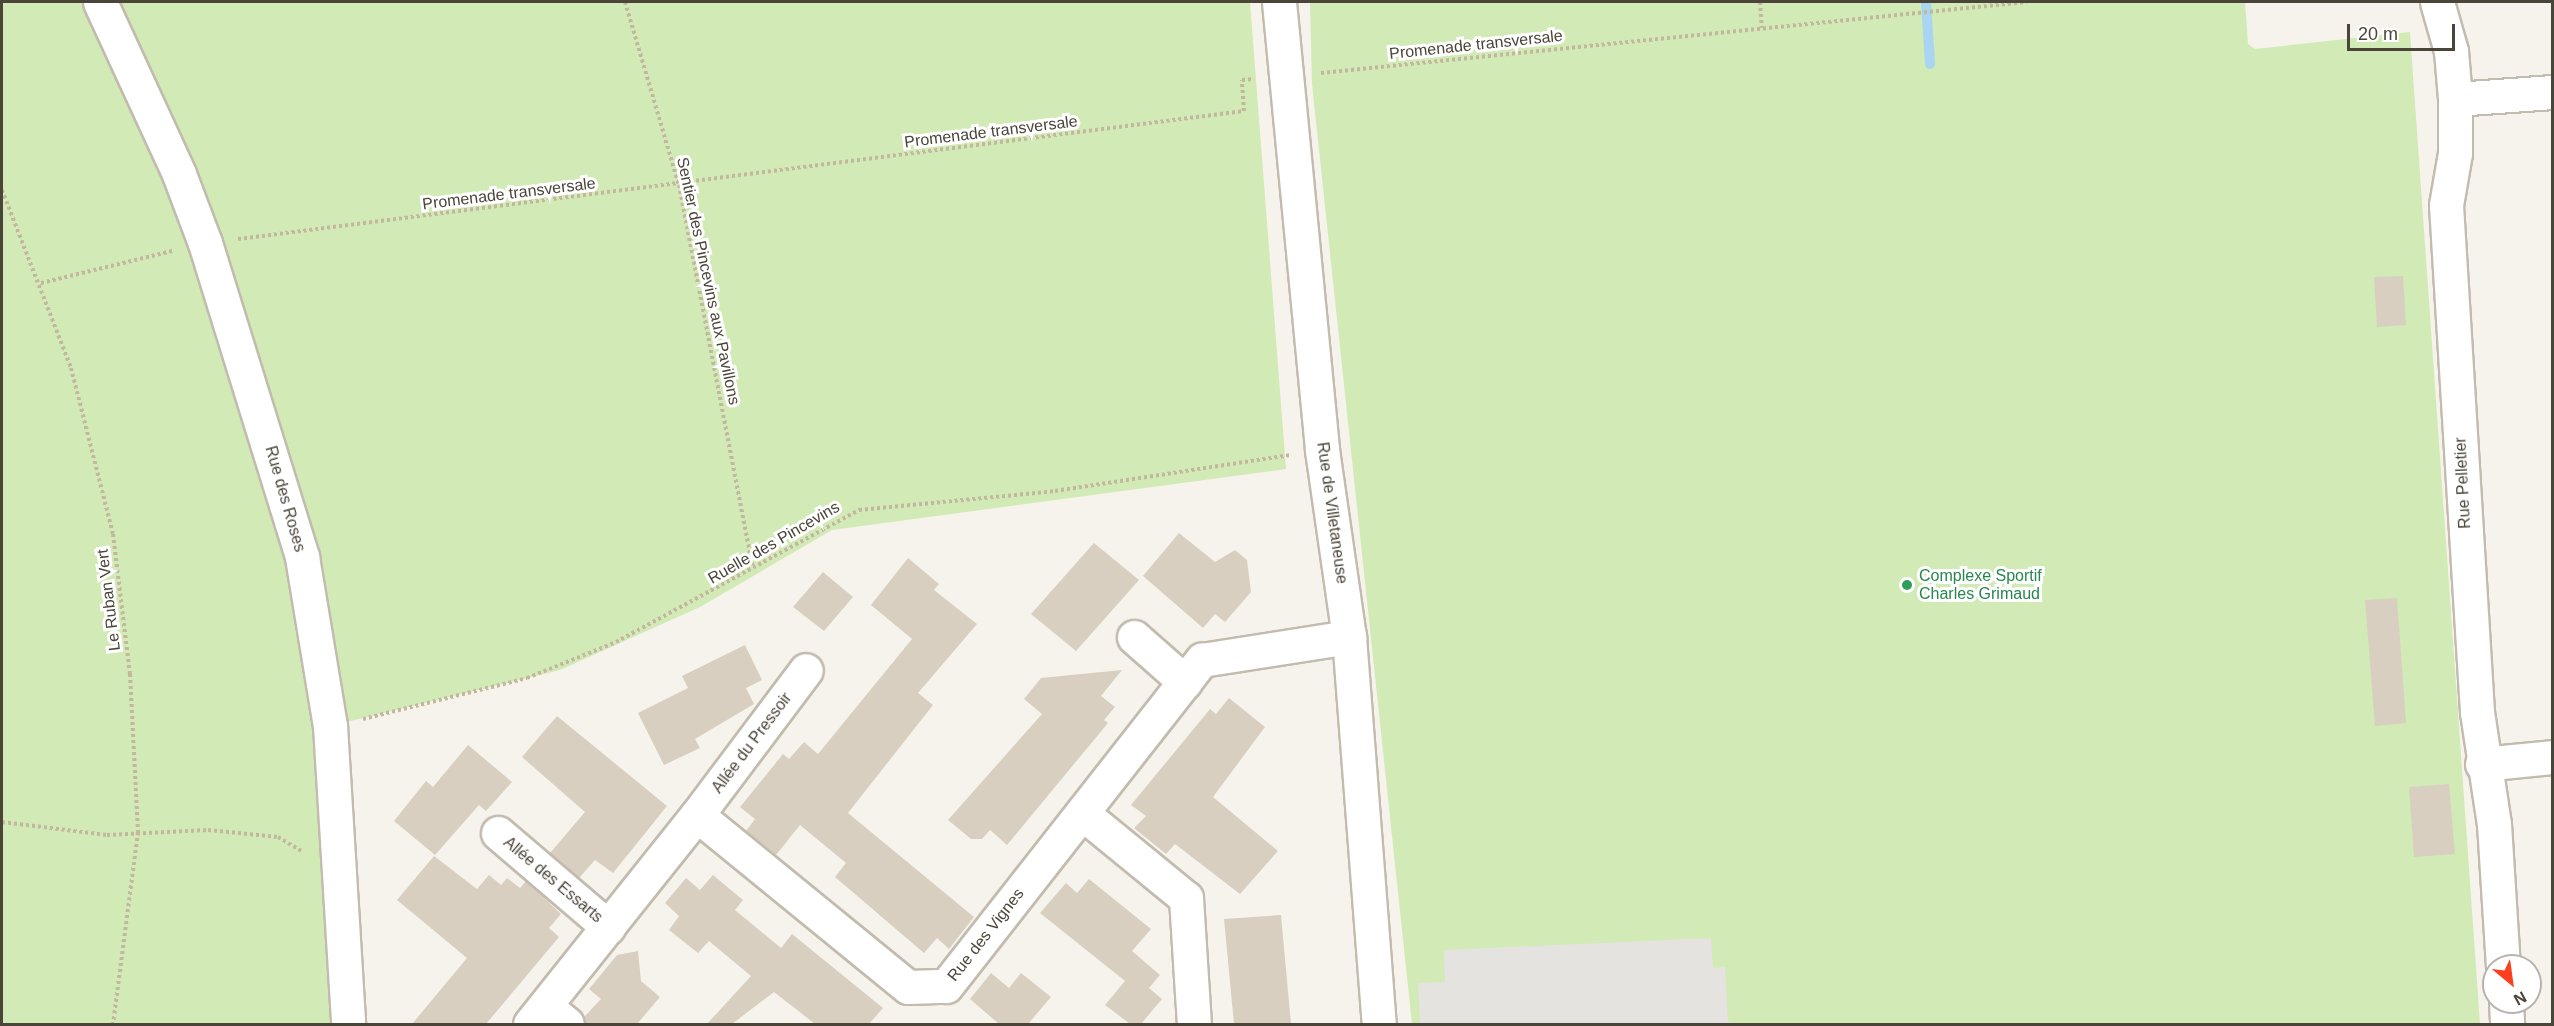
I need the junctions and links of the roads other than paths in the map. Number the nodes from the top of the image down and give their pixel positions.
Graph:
1 (100, 2) edge
2 (1279, 2) edge
3 (2437, 2) edge
4 (2553, 92) edge
5 (2455, 99) junction
6 (1134, 637) dead end
7 (1349, 637) junction
8 (806, 670) dead end
9 (1185, 682) junction
10 (2553, 757) edge
11 (2482, 764) junction
12 (1082, 813) junction
13 (697, 815) junction
14 (498, 833) dead end
15 (608, 927) junction
16 (2502, 954) edge
17 (547, 1018) edge
18 (348, 1024) edge
19 (1194, 1024) edge
20 (1378, 1024) edge

1 - 18 street, Rue des Roses
2 - 7 street, Rue de Villetaneuse
3 - 5 street, Rue Pelletier
4 - 5 street
5 - 11 street, Rue Pelletier
6 - 9 street
7 - 9 street, Rue des Vignes
7 - 20 street, Rue de Villetaneuse
8 - 13 street, Allée du Pressoir
9 - 12 street, Rue des Vignes
10 - 11 street
11 - 16 street, Rue Pelletier
12 - 13 street, Rue des Vignes
12 - 19 street
13 - 15 street
14 - 15 street, Allée des Essarts
15 - 17 street

